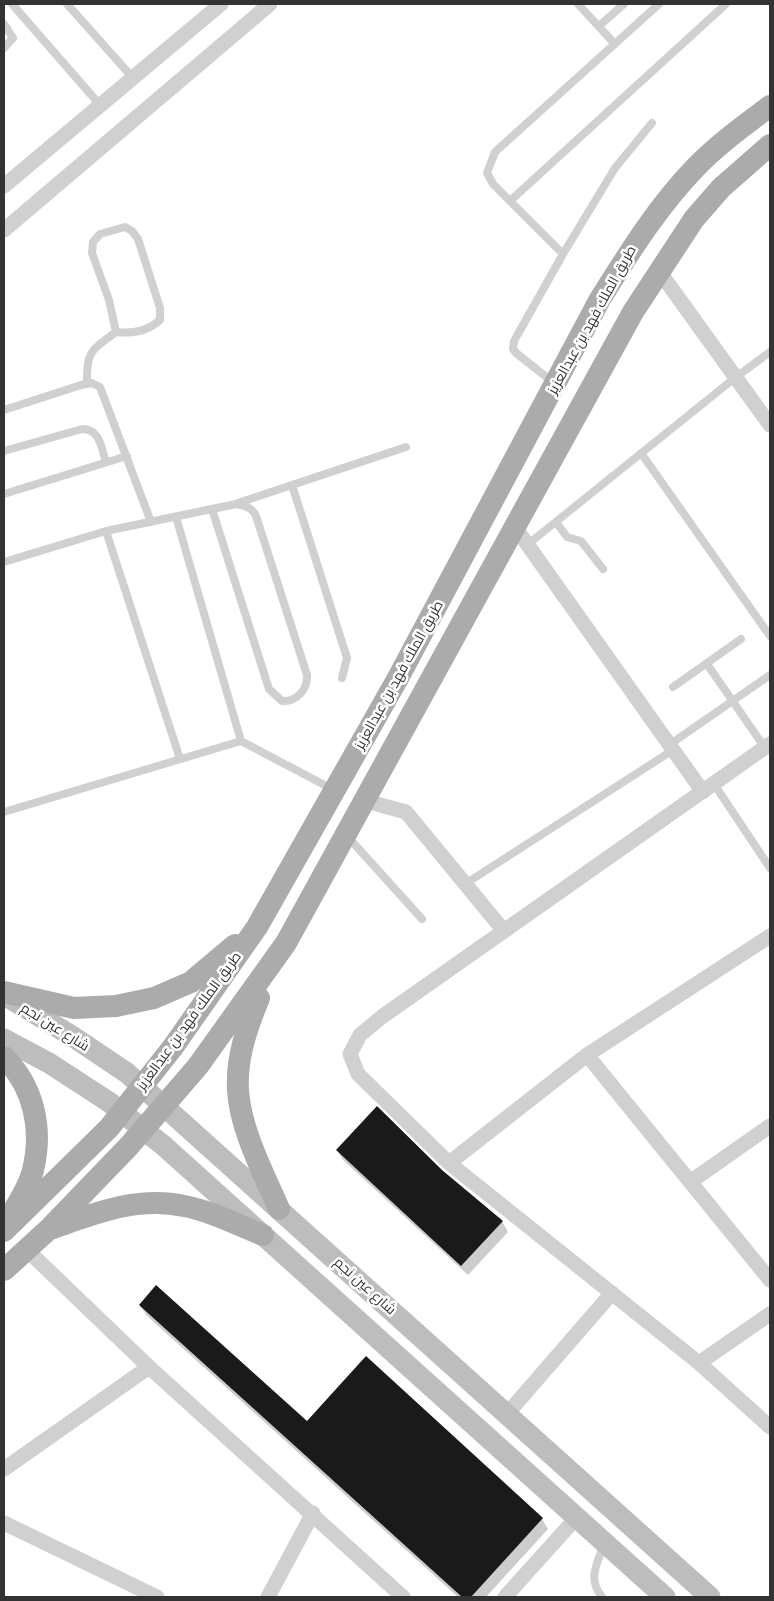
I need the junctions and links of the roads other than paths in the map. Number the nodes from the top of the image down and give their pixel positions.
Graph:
1 (12, 4) edge
2 (67, 4) edge
3 (220, 4) edge
4 (270, 4) edge
5 (579, 4) edge
6 (624, 4) edge
7 (659, 4) edge
8 (726, 4) edge
9 (4, 24) edge
10 (599, 26) junction
11 (614, 43) junction
12 (4, 48) edge
13 (133, 78) junction
14 (100, 105) junction
15 (770, 106) edge
16 (652, 123) dead end
17 (770, 145) edge
18 (4, 186) edge
19 (510, 201) junction
20 (4, 230) edge
21 (563, 254) junction
22 (658, 271) junction
23 (116, 332) junction
24 (770, 352) edge
25 (736, 377) junction
26 (87, 384) junction
27 (555, 384) junction
28 (4, 410) edge
29 (770, 425) edge
30 (406, 447) dead end
31 (4, 451) edge
32 (641, 453) junction
33 (127, 456) junction
34 (106, 462) junction
35 (292, 485) junction
36 (4, 494) edge
37 (236, 504) junction
38 (212, 509) junction
39 (176, 517) junction
40 (150, 522) junction
41 (556, 522) junction
42 (106, 531) junction
43 (521, 536) junction
44 (4, 562) edge
45 (603, 569) dead end
46 (770, 636) edge
47 (742, 639) dead end
48 (707, 664) junction
49 (770, 675) edge
50 (342, 678) dead end
51 (673, 687) dead end
52 (732, 701) junction
53 (241, 741) junction
54 (768, 746) edge
55 (671, 747) junction
56 (180, 759) junction
57 (708, 788) junction
58 (335, 791) junction
59 (366, 801) junction
60 (4, 812) edge
61 (347, 836) junction
62 (770, 868) edge
63 (466, 884) junction
64 (422, 919) dead end
65 (257, 927) junction
66 (504, 931) junction
67 (770, 936) edge
68 (273, 962) junction
69 (4, 994) edge
70 (4, 1039) edge
71 (587, 1055) junction
72 (4, 1057) edge
73 (142, 1086) junction
74 (164, 1105) junction
75 (122, 1112) junction
76 (770, 1126) edge
77 (143, 1130) junction
78 (449, 1164) junction
79 (690, 1182) junction
80 (279, 1209) junction
81 (4, 1228) edge
82 (49, 1229) junction
83 (4, 1232) edge
84 (263, 1235) junction
85 (26, 1250) junction
86 (4, 1270) edge
87 (770, 1280) edge
88 (612, 1293) junction
89 (770, 1314) edge
90 (700, 1363) junction
91 (150, 1367) junction
92 (507, 1414) junction
93 (770, 1427) edge
94 (4, 1469) edge
95 (312, 1514) junction
96 (577, 1517) junction
97 (4, 1523) edge
98 (604, 1542) junction
99 (157, 1597) edge
100 (268, 1597) edge
101 (403, 1597) edge
102 (505, 1597) edge
103 (602, 1597) edge
104 (665, 1597) edge
105 (710, 1597) edge

1 - 14 lane
2 - 13 lane
3 - 13 street
4 - 20 street
5 - 10 lane
6 - 10 lane
7 - 11 lane
8 - 19 lane
9 - 12 lane
10 - 11 lane
11 - 19 lane
13 - 14 street
14 - 18 street
15 - 27 main road, طريق الملك فهد بن عبدالعزيز
16 - 21 lane
17 - 22 main road
19 - 21 lane
21 - 27 lane
22 - 25 street
22 - 43 main road
23 - 23 lane
23 - 26 lane
24 - 25 lane
25 - 29 street
25 - 32 lane
26 - 28 lane
26 - 33 lane
27 - 58 main road, طريق الملك فهد بن عبدالعزيز
30 - 35 lane
31 - 34 lane
32 - 41 lane
32 - 46 lane
33 - 34 lane
33 - 40 lane
34 - 36 lane
35 - 37 lane
35 - 50 lane
37 - 38 lane
37 - 38 lane
38 - 39 lane
39 - 40 lane
39 - 53 lane
40 - 42 lane
41 - 43 lane
41 - 45 lane
42 - 44 lane
42 - 56 lane
43 - 55 street
43 - 59 main road
47 - 48 lane
48 - 51 lane
48 - 52 lane
49 - 52 lane
52 - 54 lane
52 - 55 lane
53 - 56 lane
53 - 58 lane
54 - 57 street
55 - 57 street
55 - 63 lane
56 - 60 lane
57 - 62 lane
57 - 66 street
58 - 65 main road, طريق الملك فهد بن عبدالعزيز
59 - 61 main road
59 - 63 street
61 - 64 lane
61 - 68 main road
63 - 66 street
65 - 69 main road
65 - 73 main road, طريق الملك فهد بن عبدالعزيز
66 - 78 street
67 - 71 street
68 - 74 main road
68 - 80 main road
69 - 73 main road, شارع عين نجم
70 - 75 main road
71 - 78 street
71 - 79 street
72 - 81 main road
73 - 74 main road, شارع عين نجم
73 - 75 main road, طريق الملك فهد بن عبدالعزيز
74 - 77 main road
74 - 80 main road, شارع عين نجم
75 - 77 main road
75 - 83 main road, طريق الملك فهد بن عبدالعزيز
76 - 79 street
77 - 82 main road
77 - 84 main road
78 - 88 street
79 - 87 street
80 - 92 main road, شارع عين نجم
82 - 84 main road
82 - 85 main road
84 - 96 main road
85 - 86 main road
85 - 91 street
88 - 90 street
88 - 92 street
89 - 90 street
90 - 93 street
91 - 94 street
91 - 95 street
92 - 105 main road, شارع عين نجم
95 - 100 street
95 - 101 street
96 - 98 main road
96 - 102 street
97 - 99 street
98 - 103 lane
98 - 104 main road

